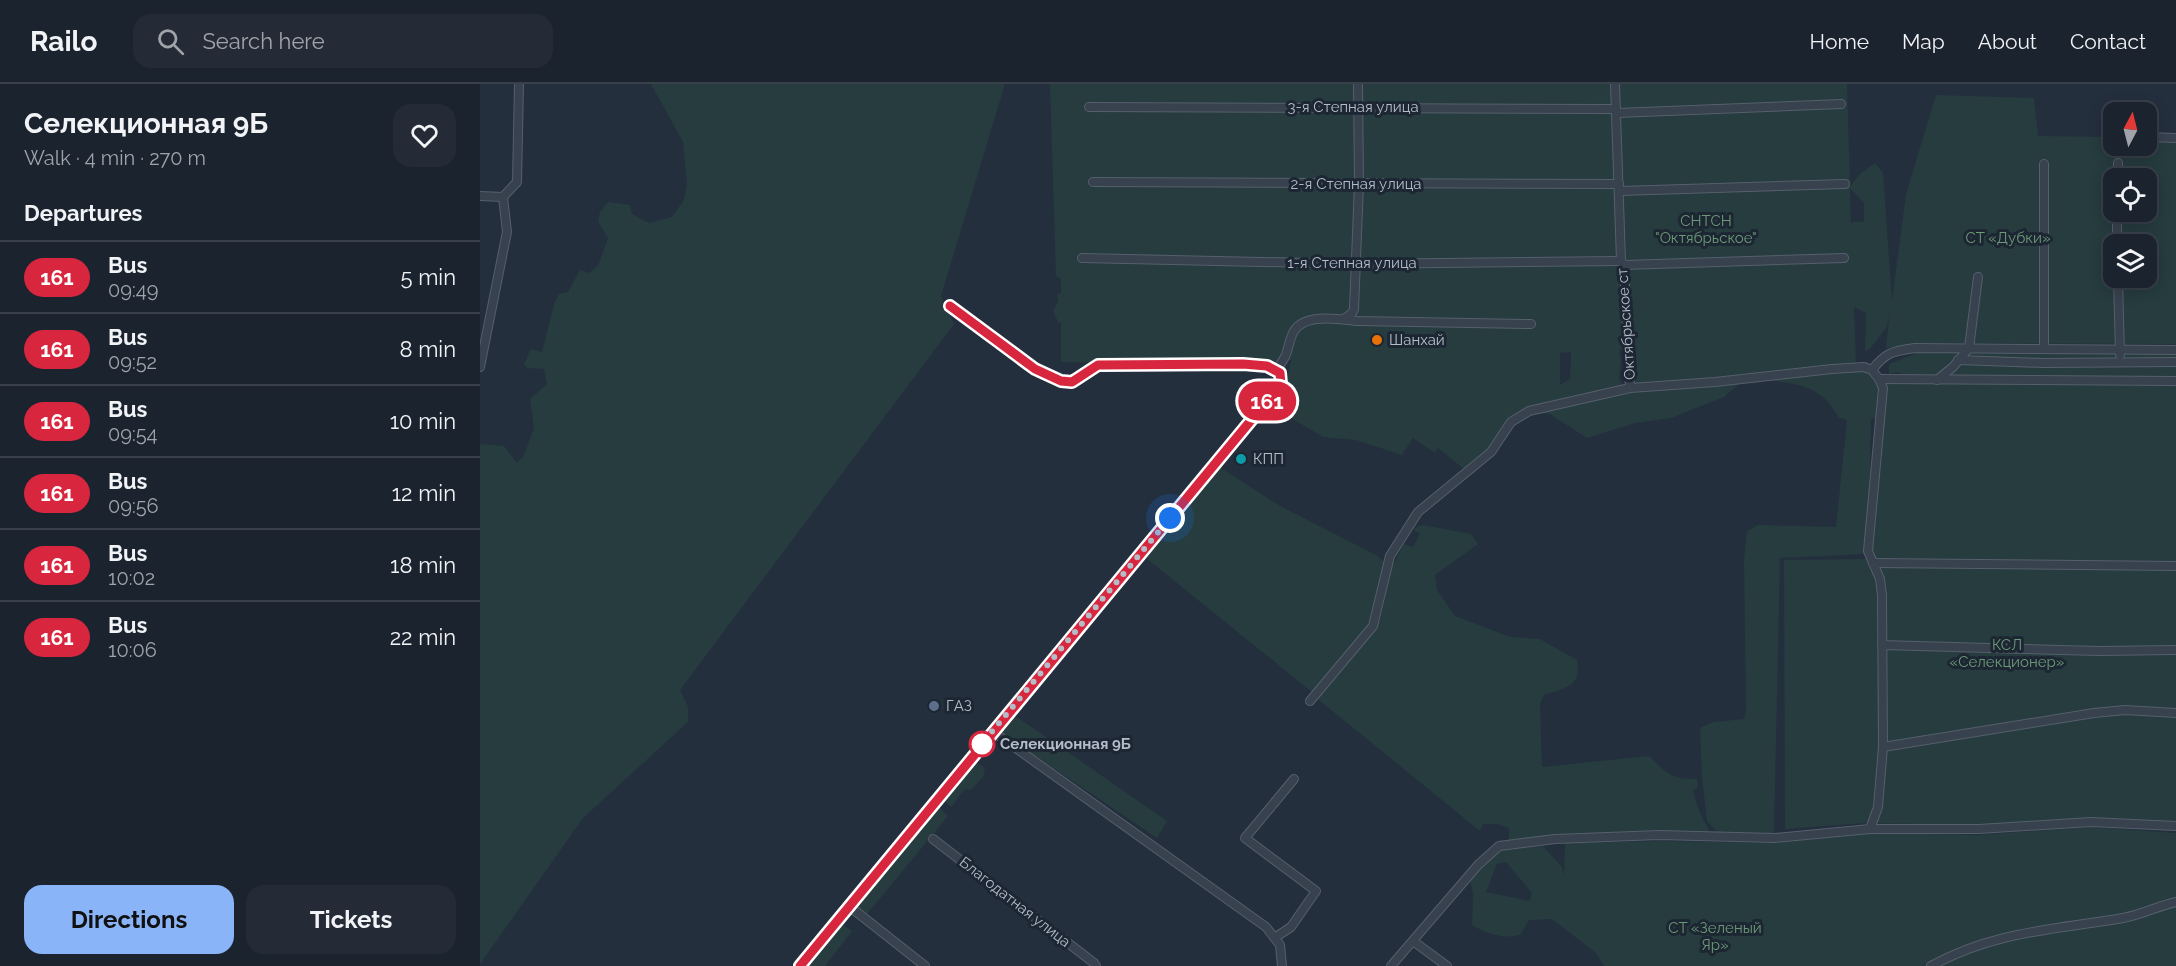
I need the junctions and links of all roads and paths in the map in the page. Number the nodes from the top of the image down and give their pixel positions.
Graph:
1 (519, 84) edge
2 (1358, 84) edge
3 (1615, 84) edge
4 (1841, 104) dead end
5 (1089, 107) dead end
6 (1358, 107) junction
7 (1616, 111) junction
8 (2157, 137) edge
9 (2176, 138) edge
10 (2118, 163) dead end
11 (2044, 164) dead end
12 (2118, 168) edge
13 (1094, 182) dead end
14 (1359, 184) junction
15 (1845, 184) dead end
16 (1620, 187) junction
17 (480, 196) edge
18 (503, 197) junction
19 (1082, 258) dead end
20 (1844, 258) dead end
21 (1623, 263) junction
22 (1356, 264) junction
23 (1978, 278) dead end
24 (2118, 288) edge
25 (950, 306) dead end
26 (1344, 320) junction
27 (1531, 324) dead end
28 (1970, 348) junction
29 (2044, 349) junction
30 (2120, 350) junction
31 (2176, 350) edge
32 (1958, 360) junction
33 (2120, 362) junction
34 (2176, 362) edge
35 (480, 367) edge
36 (1276, 369) junction
37 (1872, 370) junction
38 (1879, 380) junction
39 (1936, 380) junction
40 (2176, 381) edge
41 (1630, 388) junction
42 (1873, 563) junction
43 (2176, 566) edge
44 (1882, 645) junction
45 (2176, 650) edge
46 (1310, 701) dead end
47 (2176, 713) edge
48 (992, 731) junction
49 (1883, 747) junction
50 (1294, 779) dead end
51 (2176, 826) edge
52 (1870, 829) junction
53 (933, 839) dead end
54 (2176, 902) edge
55 (849, 906) junction
56 (1276, 937) junction
57 (1413, 941) junction
58 (800, 966) edge
59 (925, 966) edge
60 (1096, 966) edge
61 (1282, 966) edge
62 (1391, 966) edge
63 (1447, 966) edge
64 (1931, 966) edge

1 - 18 street
2 - 6 street
3 - 7 street, Октябрьское ст
4 - 7 street, 3-я Степная улица
5 - 6 street, 3-я Степная улица
6 - 7 street, 3-я Степная улица
6 - 14 street
7 - 16 street, Октябрьское ст
8 - 9 street
10 - 12 street
11 - 29 street
13 - 14 street, 2-я Степная улица
14 - 16 street, 2-я Степная улица
14 - 22 street
15 - 16 street, 2-я Степная улица
16 - 21 street, Октябрьское ст
17 - 18 street
18 - 35 street
19 - 22 street, 1-я Степная улица
20 - 21 street, 1-я Степная улица
21 - 22 street, 1-я Степная улица
21 - 41 street, Октябрьское ст
22 - 26 street
23 - 28 street
24 - 30 street
25 - 36 street
26 - 27 street
26 - 36 street
28 - 29 street
28 - 32 street
28 - 37 street
29 - 30 street
30 - 31 street
30 - 33 street
32 - 33 street
32 - 39 street
33 - 34 street
36 - 48 street
37 - 38 street
37 - 41 street
38 - 39 street
38 - 42 street
39 - 40 street
41 - 46 street
42 - 43 street
42 - 44 street
44 - 45 street
44 - 49 street
47 - 49 street
48 - 55 street
48 - 56 street
49 - 52 street
50 - 56 street
51 - 52 street
52 - 57 street
53 - 60 street, Благодатная улица
54 - 64 street
55 - 58 street
55 - 59 street
56 - 61 street
57 - 62 street
57 - 63 street

